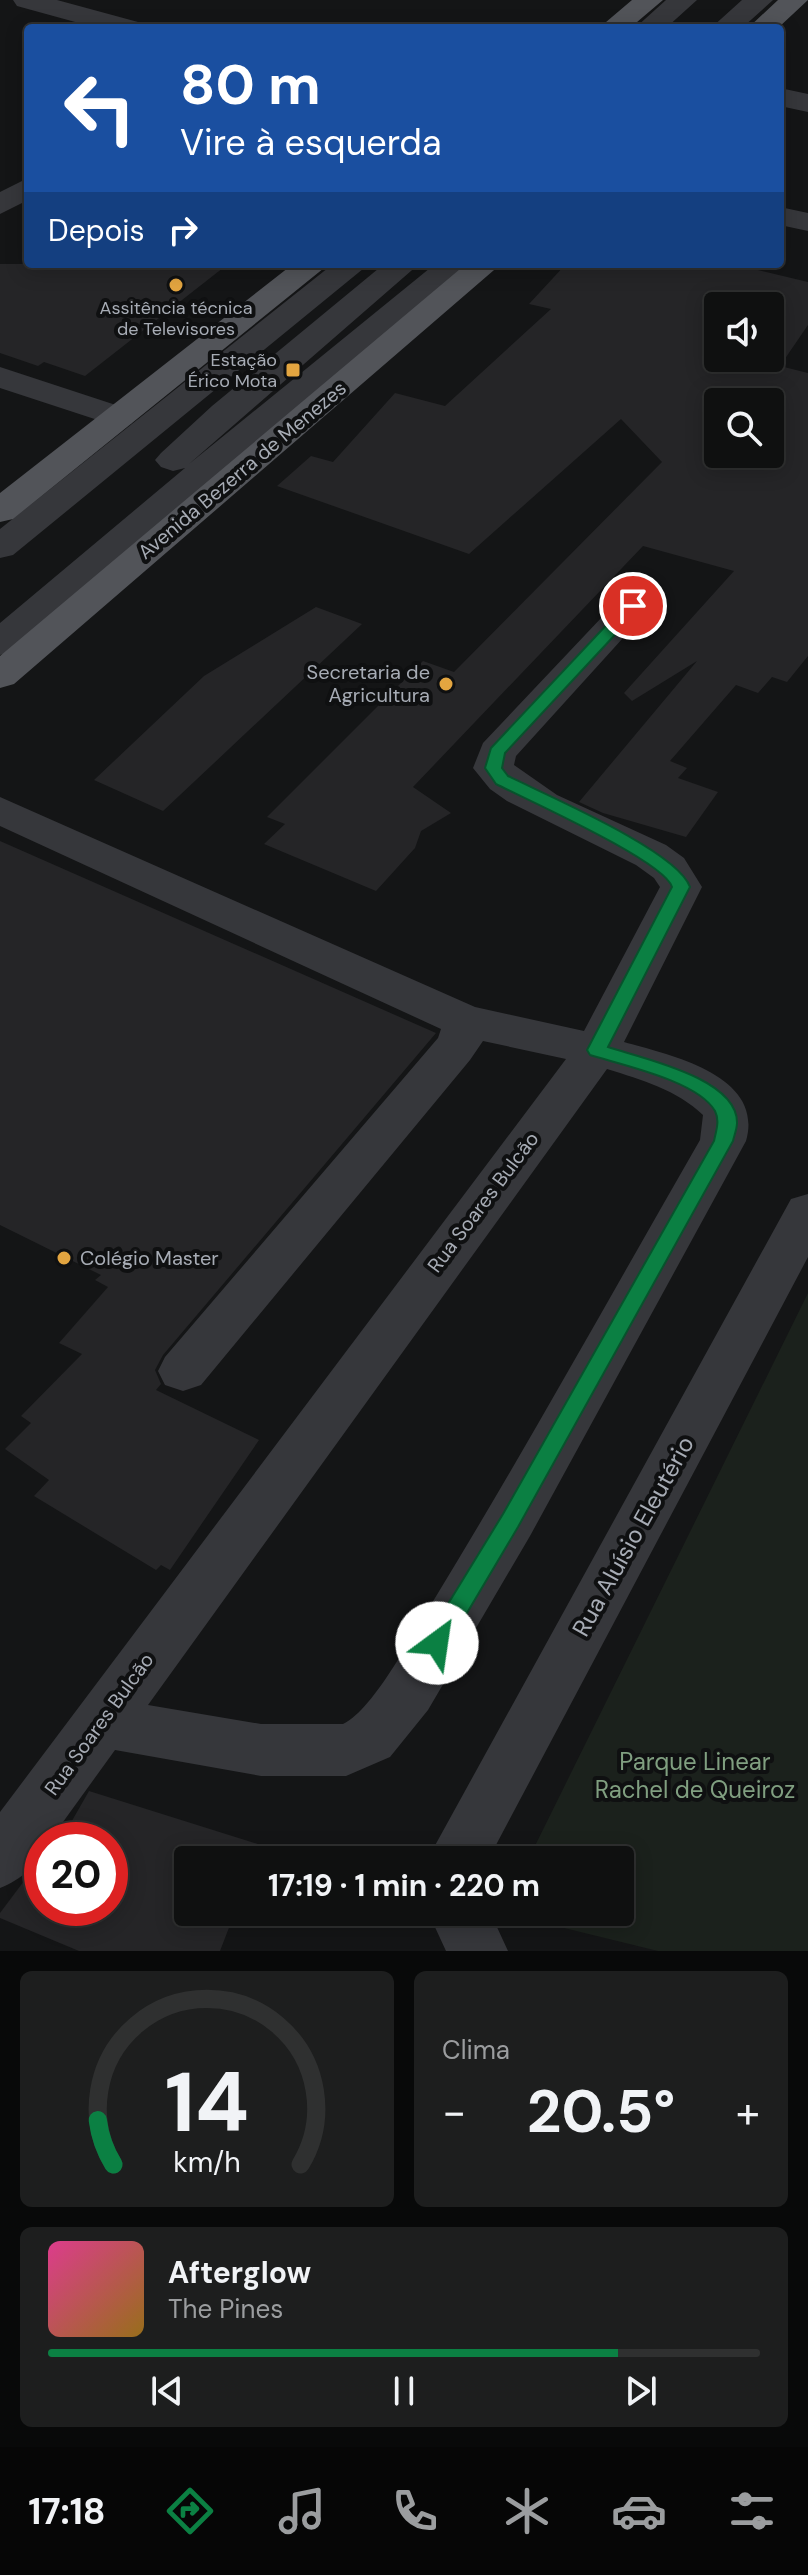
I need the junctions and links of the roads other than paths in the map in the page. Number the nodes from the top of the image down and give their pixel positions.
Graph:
1 (27, 0) edge
2 (759, 0) edge
3 (794, 0) edge
4 (667, 8) edge
5 (114, 24) edge
6 (624, 24) edge
7 (730, 24) edge
8 (767, 24) edge
9 (784, 98) edge
10 (808, 103) edge
11 (24, 190) edge
12 (0, 205) edge
13 (784, 217) edge
14 (808, 222) edge
15 (308, 268) edge
16 (348, 268) edge
17 (398, 268) edge
18 (449, 268) edge
19 (480, 268) edge
20 (0, 377) edge
21 (119, 417) junction
22 (0, 511) edge
23 (0, 547) edge
24 (633, 606) dead end
25 (0, 618) edge
26 (0, 643) edge
27 (0, 676) edge
28 (0, 810) edge
29 (465, 1021) junction
30 (597, 1050) junction
31 (808, 1212) edge
32 (183, 1371) dead end
33 (100, 1722) junction
34 (465, 1846) edge
35 (0, 1860) edge
36 (465, 1926) edge
37 (478, 1951) edge

1 - 5 street
2 - 7 street
3 - 8 main road
4 - 6 main road
9 - 10 street
11 - 12 street
13 - 14 street
15 - 21 main road
16 - 23 street
17 - 25 street
18 - 26 street, Avenida Bezerra de Menezes
19 - 27 main road, Avenida Bezerra de Menezes
20 - 21 street
21 - 22 main road
24 - 30 street, Rua Soares Bulcão
28 - 29 street
29 - 30 street
29 - 32 street
30 - 33 street, Rua Soares Bulcão
30 - 33 street
31 - 34 street, Rua Aluísio Eleutério
33 - 35 street, Rua Soares Bulcão
36 - 37 street

